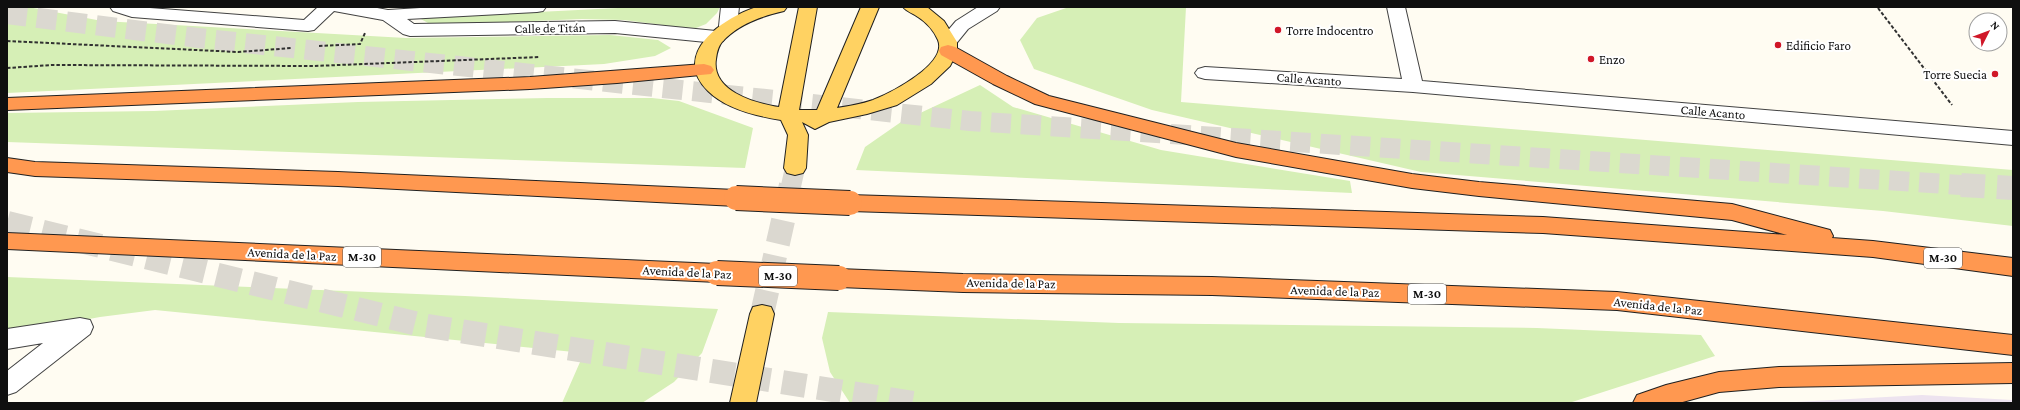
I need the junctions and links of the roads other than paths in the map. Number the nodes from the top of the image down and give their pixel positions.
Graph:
1 (119, 7) edge
2 (328, 7) edge
3 (338, 7) edge
4 (537, 7) edge
5 (730, 7) edge
6 (778, 7) edge
7 (808, 7) edge
8 (870, 7) edge
9 (914, 7) edge
10 (991, 7) edge
11 (1396, 7) edge
12 (388, 15) junction
13 (722, 32) junction
14 (948, 46) junction
15 (704, 70) junction
16 (1205, 73) dead end
17 (1413, 86) junction
18 (7, 104) edge
19 (788, 115) junction
20 (824, 116) junction
21 (798, 135) junction
22 (2013, 138) edge
23 (7, 165) edge
24 (794, 168) tunnel mouth
25 (35, 169) junction
26 (7, 171) edge
27 (7, 241) edge
28 (1873, 249) junction
29 (2013, 266) edge
30 (762, 314) tunnel mouth
31 (7, 340) edge
32 (2013, 345) edge
33 (2013, 373) edge
34 (7, 385) edge
35 (744, 403) edge
36 (1646, 403) edge

1 - 2 street
3 - 12 street, Calle de Titán
4 - 12 street, Calle de Titán
5 - 13 street
6 - 13 main road
7 - 19 main road
8 - 20 main road
9 - 14 main road
10 - 14 street
11 - 17 street
12 - 13 street, Calle de Titán
13 - 15 main road
14 - 20 main road
14 - 28 highway
15 - 18 highway
15 - 19 main road
16 - 17 street, Calle Acanto
17 - 22 street, Calle Acanto
19 - 20 main road
19 - 21 main road
20 - 21 main road
21 - 24 main road
23 - 25 highway, M-30
25 - 26 highway
25 - 28 highway, M-30, bridge
27 - 32 highway, Avenida de la Paz / M-30, bridge
28 - 29 highway, M-30
30 - 35 main road
31 - 34 street
33 - 36 highway

